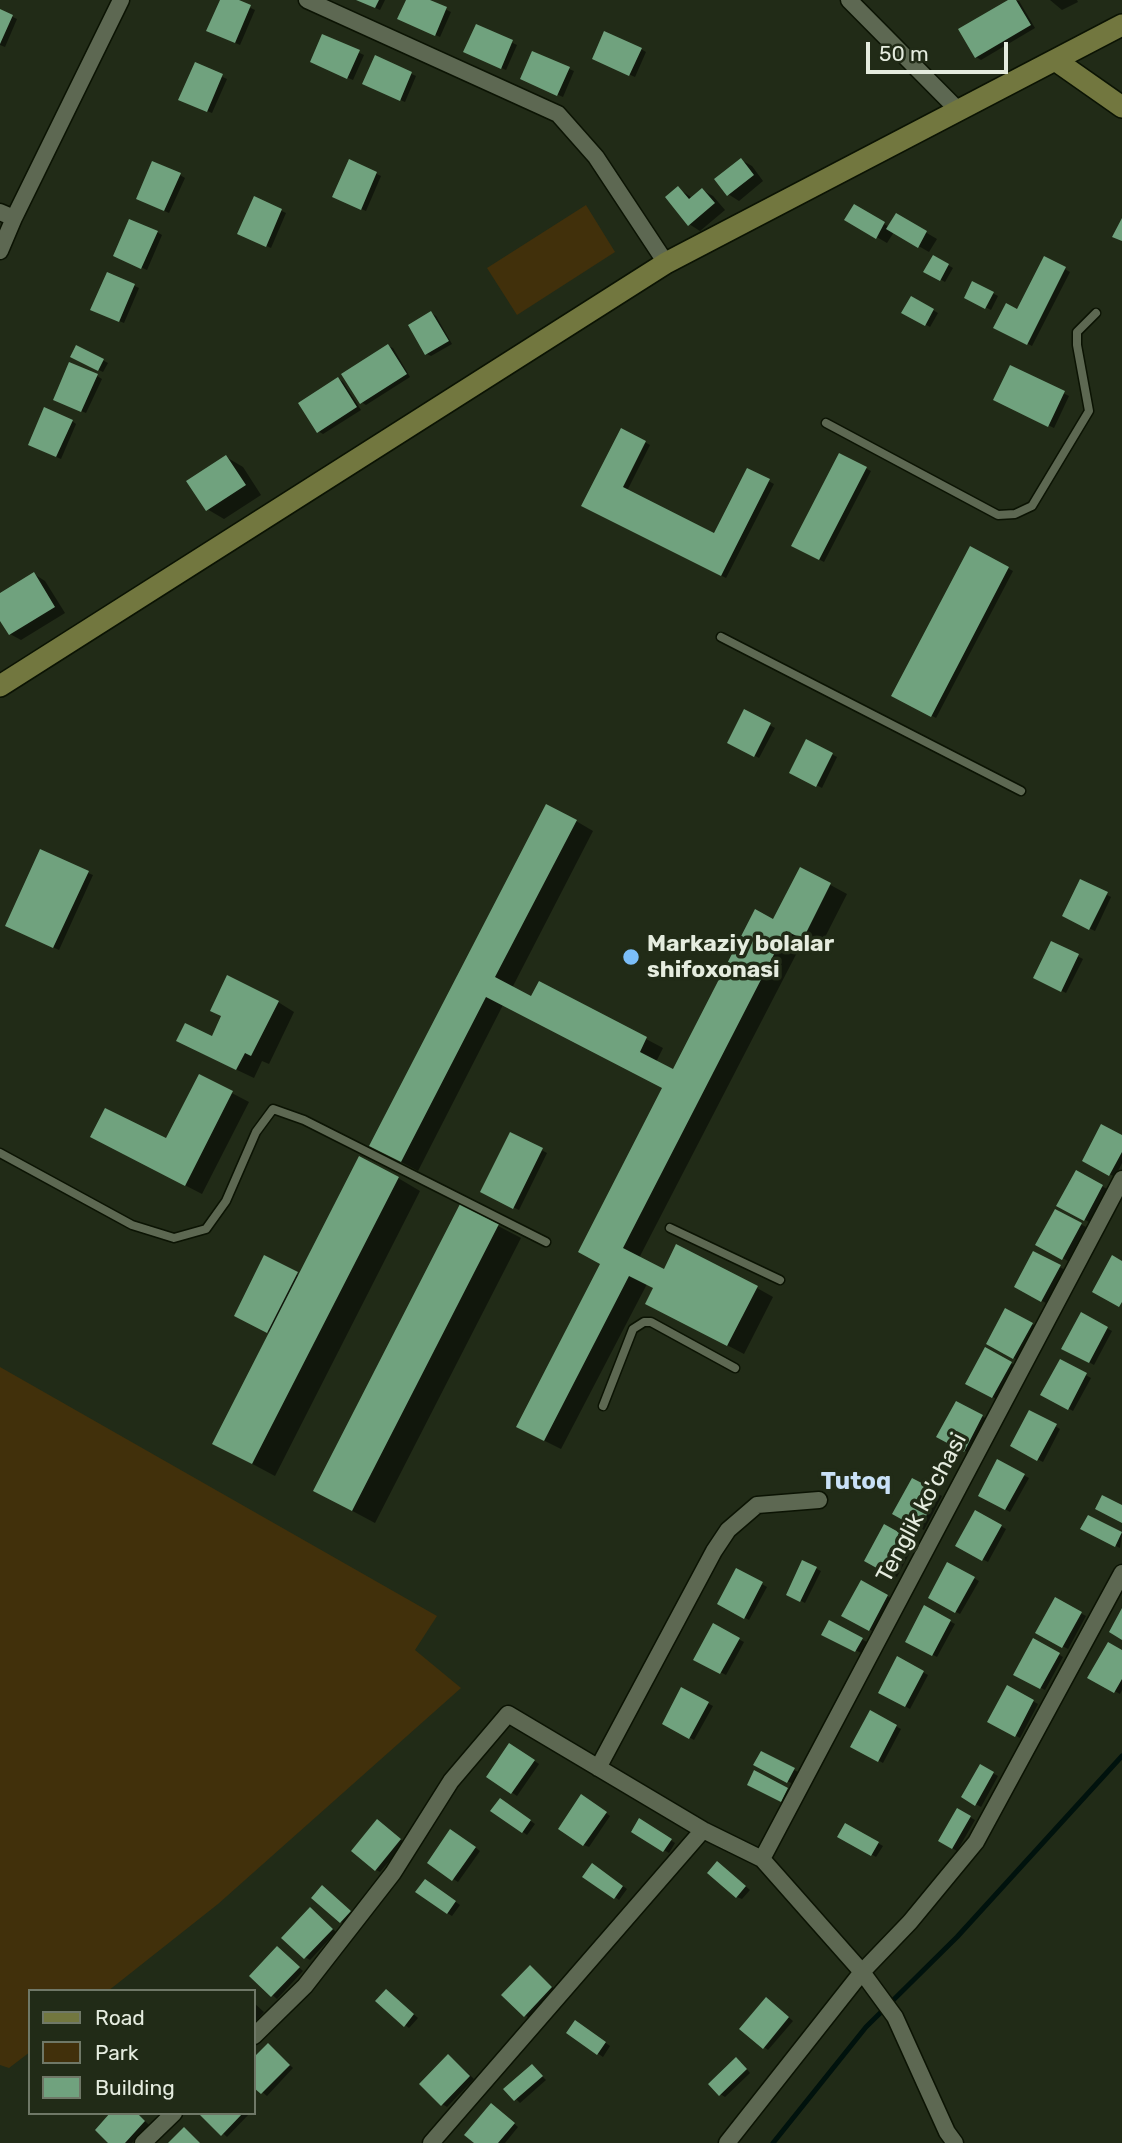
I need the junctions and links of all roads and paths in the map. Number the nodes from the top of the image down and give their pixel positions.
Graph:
1 (121, 0) edge
2 (307, 0) edge
3 (849, 0) edge
4 (1122, 25) edge
5 (1055, 60) junction
6 (1122, 107) edge
7 (958, 110) junction
8 (7, 215) edge
9 (0, 251) edge
10 (666, 263) junction
11 (1096, 313) dead end
12 (826, 423) dead end
13 (721, 637) dead end
14 (0, 685) edge
15 (1021, 791) dead end
16 (0, 1153) edge
17 (1122, 1179) edge
18 (670, 1228) dead end
19 (546, 1242) dead end
20 (780, 1280) dead end
21 (735, 1368) dead end
22 (603, 1406) dead end
23 (819, 1500) dead end
24 (1122, 1573) edge
25 (598, 1768) junction
26 (702, 1830) junction
27 (762, 1859) junction
28 (862, 1972) junction
29 (256, 2034) edge
30 (172, 2115) edge
31 (947, 2139) edge
32 (143, 2143) edge
33 (431, 2143) edge
34 (727, 2143) edge

1 - 8 street
2 - 10 street
3 - 7 street
4 - 5 street
5 - 6 street
5 - 7 street
7 - 10 street
8 - 9 street
10 - 14 street
11 - 12 lane
13 - 15 lane
16 - 19 lane
17 - 27 street, Tenglik ko'chasi
18 - 20 lane
21 - 22 lane
23 - 25 street
24 - 28 street
25 - 26 street
25 - 29 street
26 - 27 street
26 - 33 street
27 - 28 street
28 - 31 street
28 - 34 street
30 - 32 street

